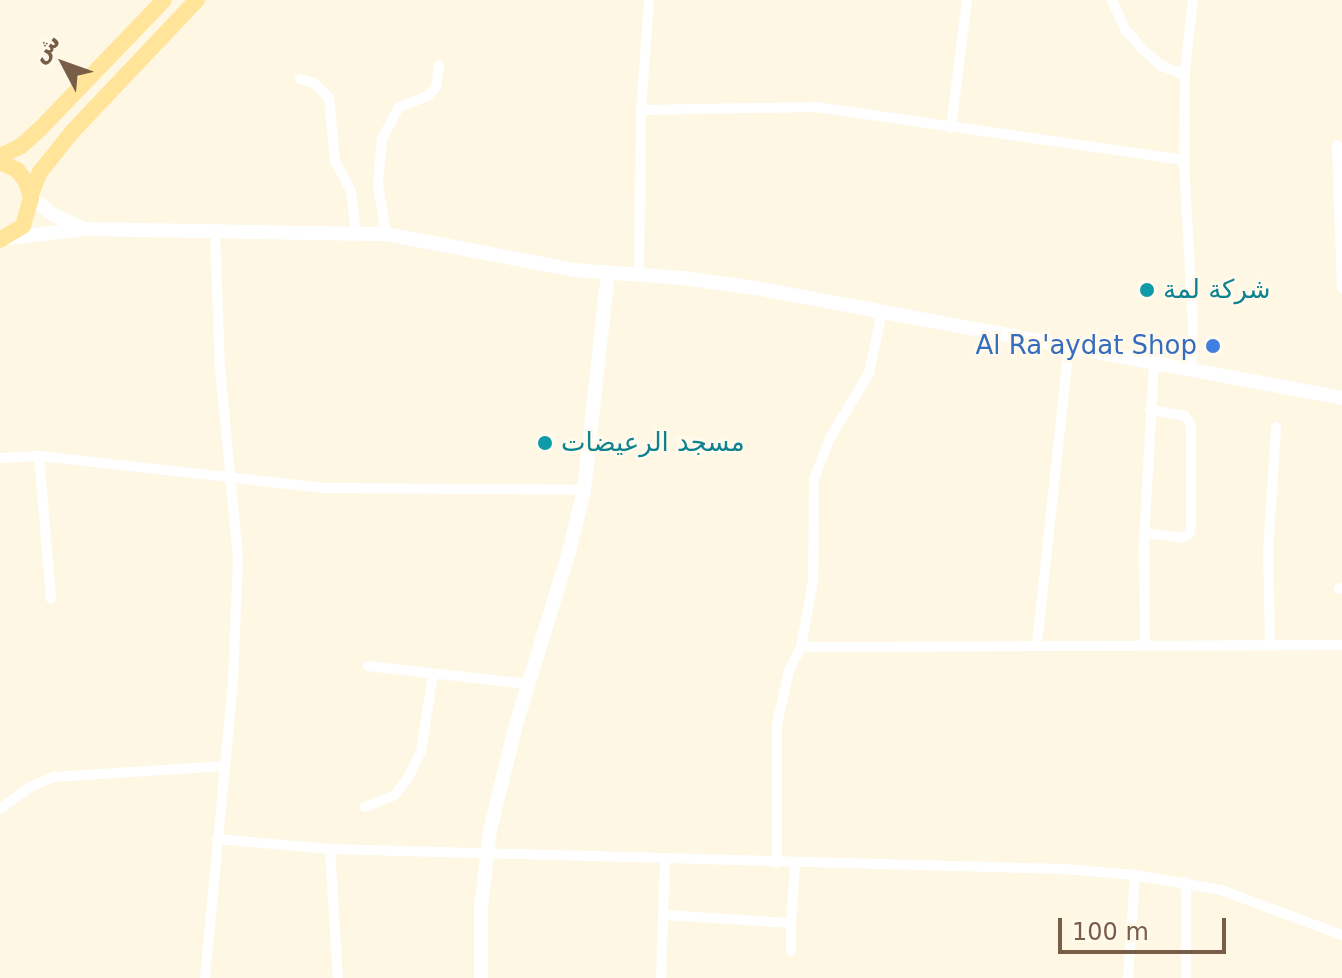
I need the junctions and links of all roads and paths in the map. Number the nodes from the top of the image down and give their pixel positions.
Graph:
1 (164, 0) edge
2 (197, 0) edge
3 (649, 0) edge
4 (967, 0) edge
5 (1112, 0) edge
6 (1193, 0) edge
7 (439, 65) dead end
8 (1185, 75) junction
9 (300, 79) dead end
10 (641, 110) junction
11 (951, 128) junction
12 (1337, 145) dead end
13 (0, 159) edge
14 (1184, 160) junction
15 (31, 196) junction
16 (86, 229) junction
17 (215, 230) junction
18 (356, 232) junction
19 (386, 234) junction
20 (4, 239) edge
21 (608, 273) junction
22 (639, 275) junction
23 (1342, 288) edge
24 (882, 312) junction
25 (1069, 347) junction
26 (1154, 363) junction
27 (1191, 370) junction
28 (1342, 398) edge
29 (1150, 410) junction
30 (1276, 427) dead end
31 (39, 456) junction
32 (0, 458) edge
33 (233, 480) junction
34 (584, 490) junction
35 (1144, 533) junction
36 (51, 598) dead end
37 (1037, 644) junction
38 (1145, 644) junction
39 (1270, 644) junction
40 (1342, 645) edge
41 (801, 647) junction
42 (368, 666) dead end
43 (433, 674) junction
44 (528, 684) junction
45 (224, 766) junction
46 (365, 807) dead end
47 (0, 809) edge
48 (217, 839) junction
49 (330, 849) junction
50 (487, 852) junction
51 (665, 860) junction
52 (777, 863) junction
53 (795, 864) junction
54 (1135, 875) junction
55 (1186, 882) junction
56 (664, 915) junction
57 (791, 923) junction
58 (1342, 935) edge
59 (791, 951) dead end
60 (205, 978) edge
61 (338, 978) edge
62 (481, 978) edge
63 (661, 978) edge
64 (1128, 978) edge
65 (1186, 978) edge

1 - 13 main road
2 - 15 main road
3 - 10 street
4 - 11 street
5 - 8 street
6 - 8 street
7 - 19 street
8 - 14 street
9 - 18 street
10 - 11 street
10 - 22 street
11 - 14 street
12 - 23 street
13 - 15 main road
14 - 27 street
15 - 16 street
15 - 20 main road
16 - 17 street
16 - 20 street
17 - 18 street
17 - 33 street
18 - 19 street
19 - 21 street
21 - 22 street
21 - 34 street
22 - 24 street
24 - 25 street
24 - 41 street
25 - 26 street
25 - 37 street
26 - 27 street
26 - 29 street
27 - 28 street
29 - 35 street
29 - 35 street
30 - 39 street
31 - 32 street
31 - 33 street
31 - 36 street
33 - 34 street
33 - 45 street
34 - 44 street
35 - 38 street
37 - 38 street
37 - 41 street
38 - 39 street
39 - 40 street
41 - 52 street
42 - 43 street
43 - 44 street
43 - 46 street
44 - 50 street
45 - 47 street
45 - 48 street
48 - 49 street
48 - 60 street
49 - 50 street
49 - 61 street
50 - 51 street
50 - 62 street
51 - 52 street
51 - 56 street
52 - 53 street
53 - 54 street
53 - 57 street
54 - 55 street
54 - 64 street
55 - 58 street
55 - 65 street
56 - 57 street
56 - 63 street
57 - 59 street

